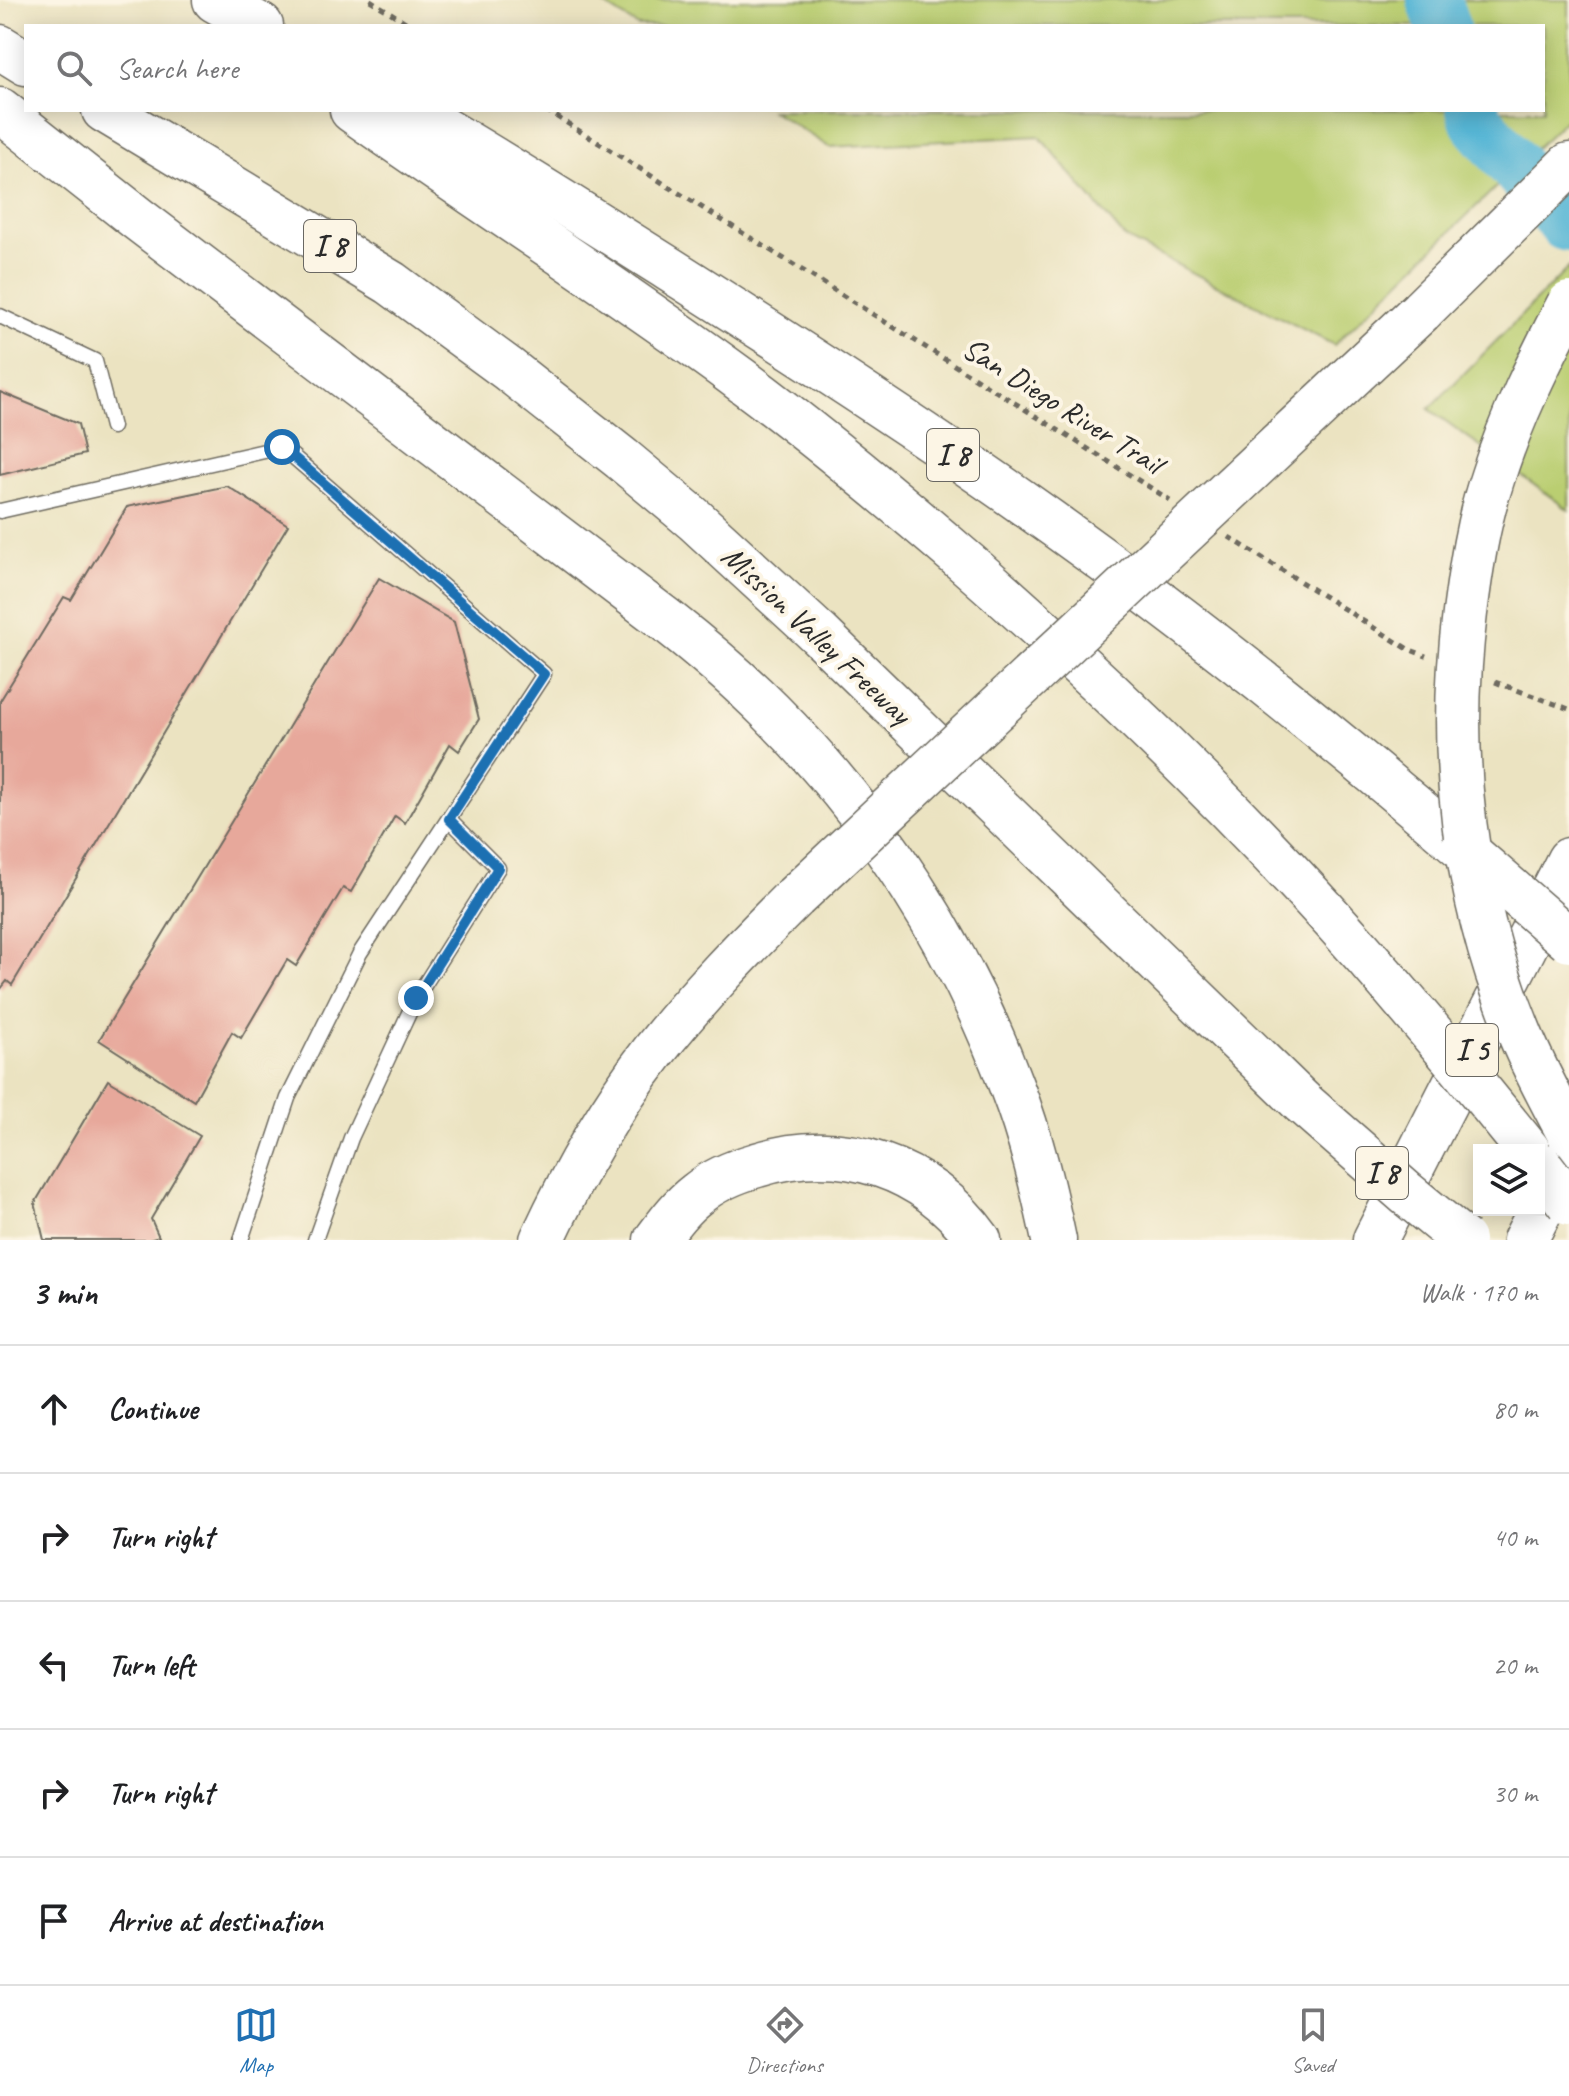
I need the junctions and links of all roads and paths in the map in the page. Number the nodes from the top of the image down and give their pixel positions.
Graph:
1 (195, 0) edge
2 (215, 0) edge
3 (370, 0) edge
4 (229, 24) edge
5 (257, 24) edge
6 (409, 24) edge
7 (0, 47) edge
8 (24, 62) edge
9 (0, 110) edge
10 (107, 112) edge
11 (355, 112) edge
12 (414, 112) edge
13 (549, 112) edge
14 (1569, 165) edge
15 (1569, 304) edge
16 (0, 316) edge
17 (112, 427) dead end
18 (1181, 508) dead end
19 (0, 511) edge
20 (1221, 532) dead end
21 (1436, 660) dead end
22 (1493, 682) dead end
23 (1569, 709) edge
24 (449, 819) junction
25 (1569, 860) edge
26 (1569, 940) edge
27 (1569, 1133) edge
28 (1523, 1144) edge
29 (1569, 1155) edge
30 (1545, 1172) edge
31 (1569, 1203) edge
32 (241, 1240) edge
33 (315, 1240) edge
34 (542, 1240) edge
35 (656, 1240) edge
36 (979, 1240) edge
37 (1054, 1240) edge
38 (1375, 1240) edge
39 (1463, 1240) edge
40 (1525, 1240) edge

1 - 4 highway
2 - 5 highway
3 - 6 path
7 - 8 highway
9 - 37 highway
10 - 39 highway, Mission Valley Freeway / I 8, bridge
11 - 28 highway, bridge
12 - 26 highway, I 8, bridge
13 - 18 path, San Diego River Trail
14 - 34 highway, bridge
15 - 27 highway, bridge
16 - 17 lane
19 - 24 lane
20 - 21 path
22 - 23 path
24 - 32 lane
24 - 33 lane
25 - 38 highway, I 5
29 - 40 highway
30 - 31 highway, bridge
35 - 36 highway

